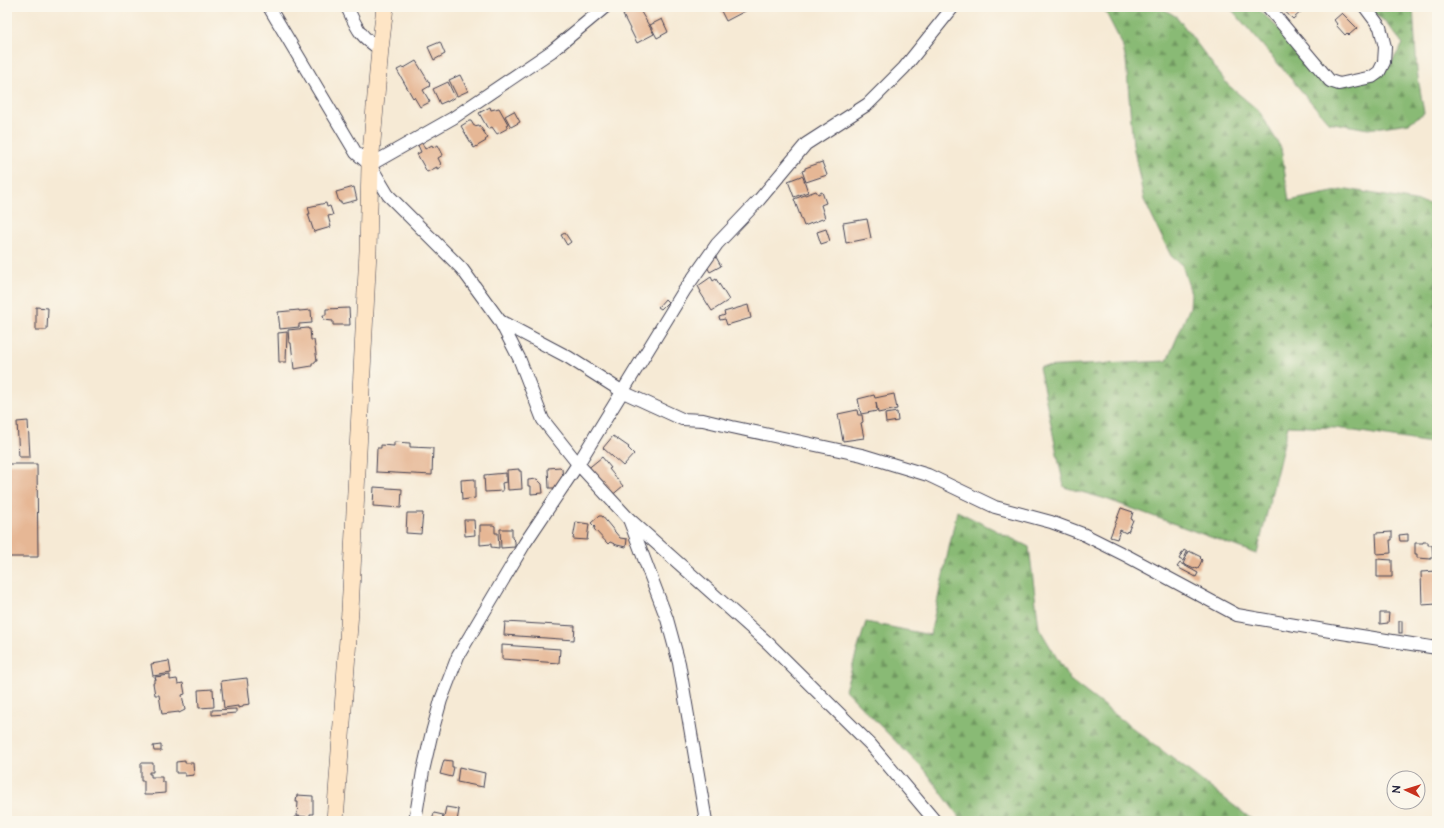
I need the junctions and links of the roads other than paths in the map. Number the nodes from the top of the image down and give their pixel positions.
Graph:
1 (269, 7) edge
2 (347, 7) edge
3 (385, 7) edge
4 (605, 7) edge
5 (953, 7) edge
6 (1268, 7) edge
7 (1365, 7) edge
8 (380, 49) junction
9 (370, 165) junction
10 (500, 321) junction
11 (623, 392) junction
12 (578, 464) junction
13 (628, 518) junction
14 (1437, 648) edge
15 (335, 821) edge
16 (415, 821) edge
17 (706, 821) edge
18 (935, 821) edge

1 - 9 street
2 - 8 street
3 - 8 street
4 - 9 street
5 - 11 street
6 - 7 street
8 - 9 street
9 - 10 street
9 - 15 street
10 - 11 street
10 - 12 street
11 - 12 street
11 - 14 street
12 - 13 street
12 - 16 street
13 - 17 street
13 - 18 street

